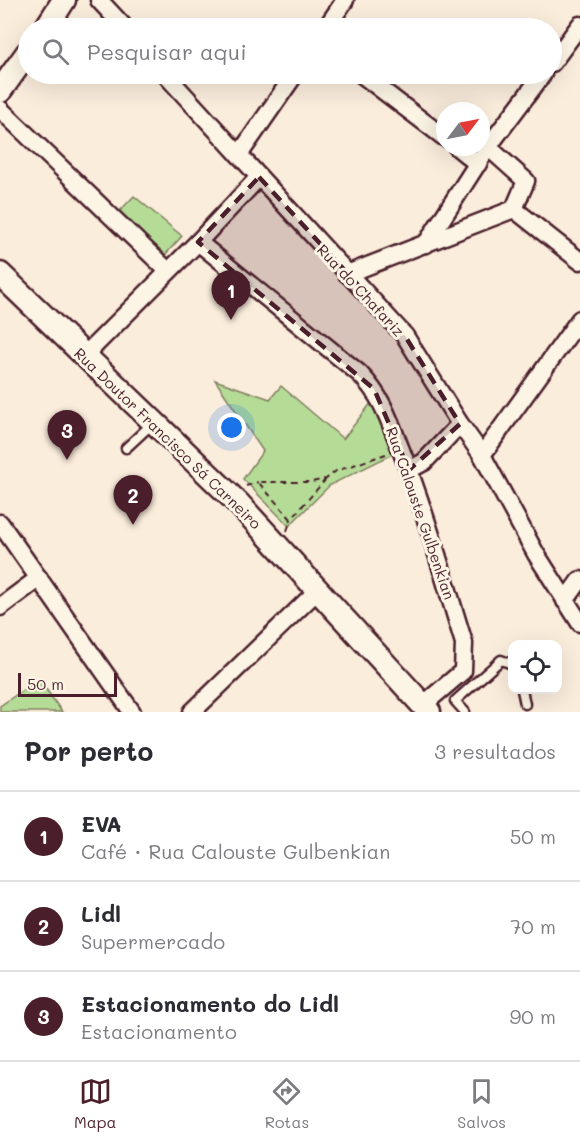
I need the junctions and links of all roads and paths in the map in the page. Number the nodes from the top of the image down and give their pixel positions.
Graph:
1 (64, 0) edge
2 (99, 0) edge
3 (345, 0) edge
4 (52, 18) edge
5 (116, 18) edge
6 (333, 18) edge
7 (580, 25) edge
8 (562, 49) edge
9 (18, 66) edge
10 (174, 84) edge
11 (288, 84) edge
12 (374, 84) edge
13 (535, 84) edge
14 (0, 91) edge
15 (0, 109) edge
16 (436, 131) edge
17 (490, 144) edge
18 (490, 149) edge
19 (239, 155) junction
20 (468, 156) edge
21 (483, 156) edge
22 (478, 164) junction
23 (259, 177) junction
24 (514, 209) junction
25 (198, 242) junction
26 (426, 244) junction
27 (580, 261) edge
28 (168, 271) junction
29 (0, 274) edge
30 (347, 274) junction
31 (580, 319) edge
32 (84, 356) junction
33 (154, 422) junction
34 (460, 424) junction
35 (126, 448) dead end
36 (400, 449) junction
37 (482, 455) junction
38 (409, 470) junction
39 (326, 479) junction
40 (258, 482) junction
41 (242, 487) dead end
42 (291, 519) junction
43 (0, 523) edge
44 (286, 535) dead end
45 (39, 578) junction
46 (580, 580) edge
47 (317, 591) junction
48 (565, 601) junction
49 (0, 606) edge
50 (580, 623) edge
51 (508, 662) edge
52 (523, 694) edge
53 (525, 704) dead end
54 (426, 709) edge
55 (132, 712) edge
56 (192, 712) edge
57 (465, 712) edge

1 - 4 street
2 - 5 street
3 - 6 street
7 - 8 street
9 - 14 street
10 - 19 street, Rua do Chafariz
11 - 19 street
12 - 16 street
13 - 17 street
15 - 28 street
18 - 24 street
19 - 23 street, Rua do Chafariz
20 - 22 street
21 - 22 street
22 - 26 street
23 - 25 street
23 - 30 street, Rua do Chafariz
24 - 26 street
24 - 27 street
25 - 28 street
25 - 36 street, Rua Calouste Gulbenkian
26 - 30 street
28 - 32 street
29 - 32 street, Rua Doutor Francisco Sá Carneiro
30 - 34 street, Rua do Chafariz
31 - 37 street
32 - 33 street, Rua Doutor Francisco Sá Carneiro
33 - 35 lane
33 - 47 street, Rua Doutor Francisco Sá Carneiro
34 - 37 street, Rua do Chafariz
34 - 38 street
36 - 38 street, Rua Calouste Gulbenkian
36 - 39 path
37 - 48 street, Rua do Chafariz
38 - 54 street, Rua Calouste Gulbenkian
39 - 40 path
39 - 42 path
40 - 41 path
40 - 42 path
42 - 44 path
43 - 45 street
45 - 49 street
45 - 55 street
46 - 48 street
47 - 54 street, Rua Doutor Francisco Sá Carneiro
47 - 56 street
48 - 50 street, Rua do Chafariz
51 - 57 lane
52 - 53 lane

